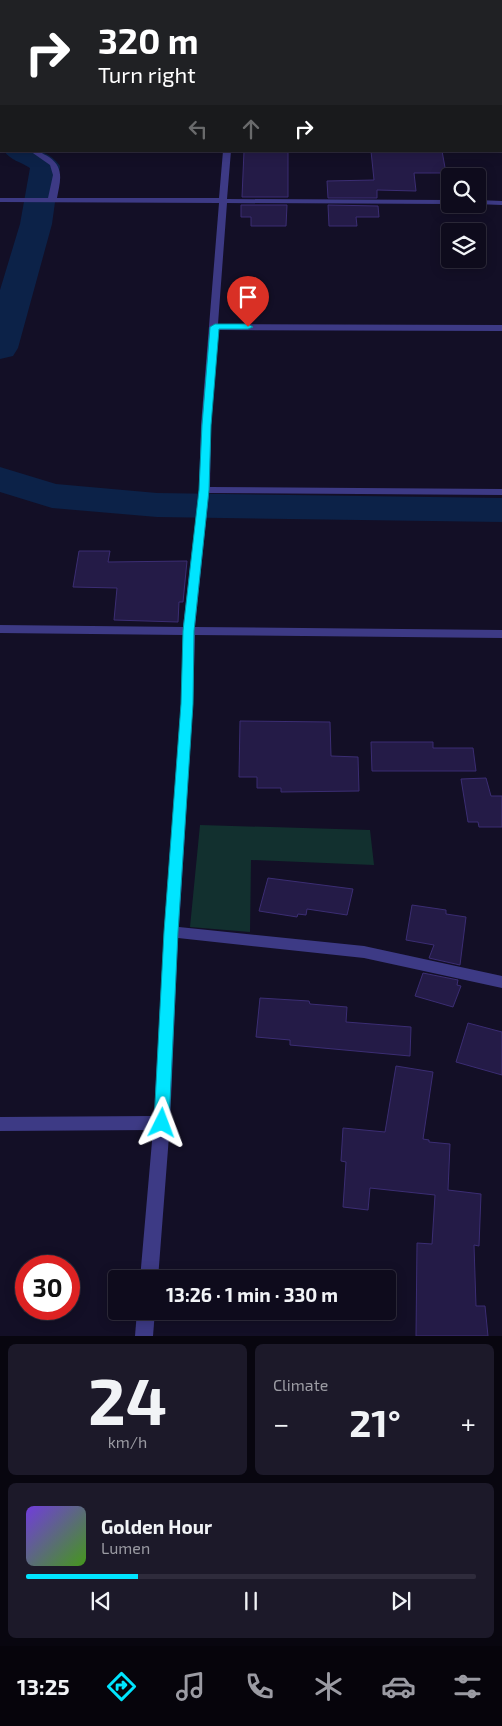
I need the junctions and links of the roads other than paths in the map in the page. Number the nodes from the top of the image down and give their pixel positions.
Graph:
1 (36, 152) edge
2 (227, 152) edge
3 (0, 200) edge
4 (52, 200) junction
5 (223, 201) junction
6 (441, 202) edge
7 (486, 202) edge
8 (502, 203) edge
9 (215, 327) junction
10 (502, 328) edge
11 (502, 492) edge
12 (203, 493) junction
13 (0, 629) edge
14 (189, 631) junction
15 (502, 634) edge
16 (171, 932) junction
17 (502, 982) edge
18 (162, 1123) junction
19 (0, 1124) edge
20 (150, 1270) edge
21 (145, 1320) edge
22 (144, 1336) edge

1 - 4 street
2 - 5 street
3 - 4 street
4 - 5 street
5 - 6 street
5 - 9 street
7 - 8 street
9 - 10 street
9 - 12 street
11 - 12 street
12 - 14 street
13 - 14 street
14 - 15 street
14 - 16 street
16 - 17 street
16 - 18 street
18 - 19 street
18 - 20 street
21 - 22 street

